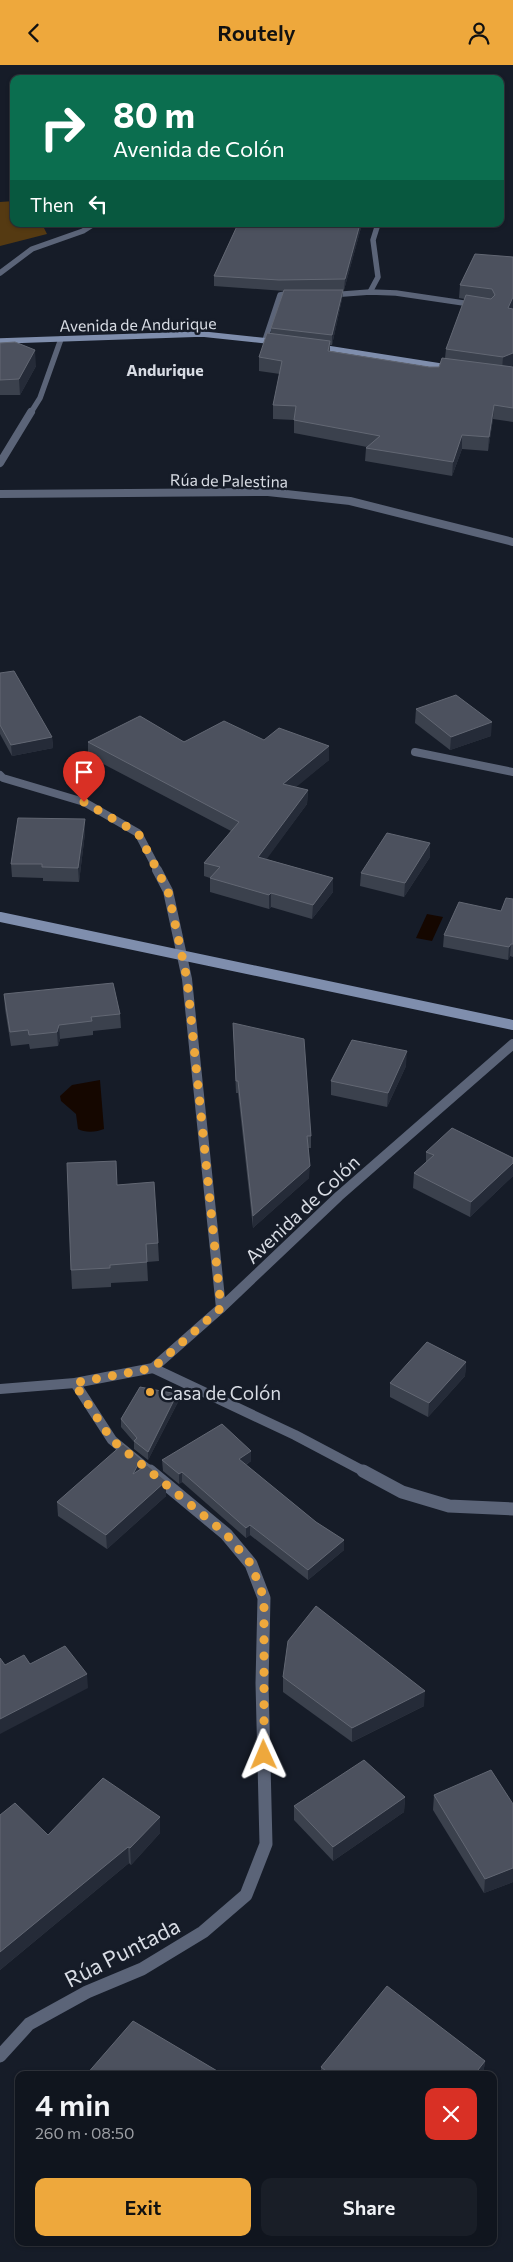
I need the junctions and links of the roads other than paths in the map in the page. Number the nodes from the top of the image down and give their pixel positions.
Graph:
1 (88, 227) edge
2 (377, 227) edge
3 (0, 273) edge
4 (370, 292) junction
5 (301, 293) edge
6 (320, 295) edge
7 (480, 306) edge
8 (61, 339) junction
9 (265, 340) junction
10 (0, 341) edge
11 (283, 343) edge
12 (310, 346) edge
13 (464, 370) edge
14 (0, 463) edge
15 (0, 494) edge
16 (513, 542) edge
17 (415, 752) dead end
18 (513, 772) edge
19 (0, 775) edge
20 (0, 917) edge
21 (182, 953) junction
22 (513, 1025) edge
23 (513, 1044) edge
24 (221, 1308) junction
25 (153, 1368) junction
26 (74, 1383) junction
27 (0, 1389) edge
28 (513, 1509) edge
29 (0, 2056) edge

1 - 3 street
2 - 4 street
4 - 6 street
4 - 7 street
5 - 9 street
8 - 9 main road, Avenida de Andurique
8 - 10 main road, Avenida de Andurique
8 - 14 street
9 - 11 main road, Avenida de Andurique
12 - 13 main road
15 - 16 street, Rúa de Palestina
17 - 18 street
19 - 21 street
20 - 21 main road
21 - 22 main road
21 - 24 street
23 - 24 street, Avenida de Colón
24 - 25 street, Avenida de Colón
25 - 26 street
25 - 28 street
26 - 27 street
26 - 29 street, Rúa Puntada

